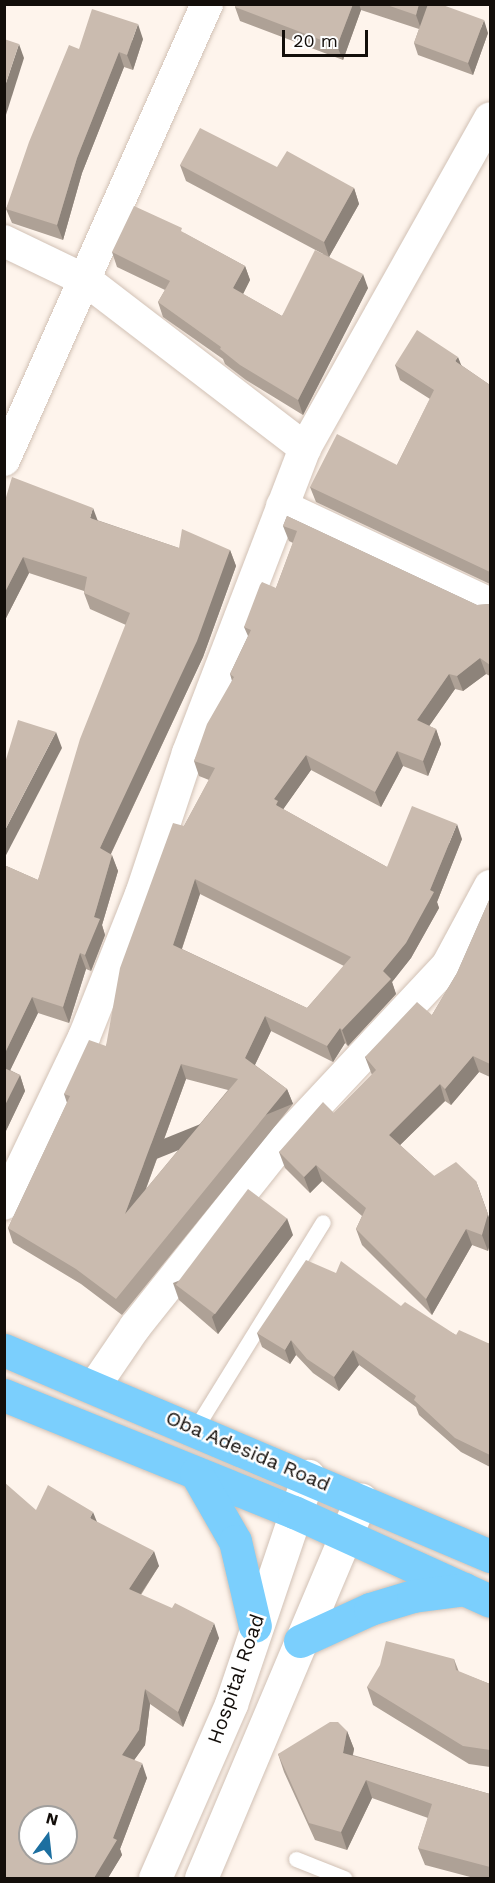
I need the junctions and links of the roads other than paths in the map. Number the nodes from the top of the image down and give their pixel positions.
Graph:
1 (207, 4) edge
2 (490, 118) edge
3 (4, 241) edge
4 (87, 280) junction
5 (305, 448) junction
6 (4, 460) edge
7 (282, 506) junction
8 (490, 604) edge
9 (490, 886) edge
10 (4, 1204) edge
11 (323, 1222) dead end
12 (4, 1350) edge
13 (94, 1387) junction
14 (4, 1395) edge
15 (195, 1429) junction
16 (196, 1473) junction
17 (308, 1476) junction
18 (361, 1499) junction
19 (294, 1512) junction
20 (345, 1535) junction
21 (490, 1556) edge
22 (478, 1595) edge
23 (255, 1626) junction
24 (300, 1641) junction
25 (296, 1859) dead end
26 (155, 1878) edge
27 (201, 1878) edge
28 (344, 1878) edge

1 - 4 street
2 - 5 street
3 - 4 street
4 - 5 street
4 - 6 street
5 - 7 street
7 - 8 street
7 - 10 street
9 - 13 street
11 - 15 lane
12 - 13 main road, Oba Adesida Road
13 - 15 main road, Oba Adesida Road
14 - 16 main road, Oba Adesida Road
15 - 17 main road, Oba Adesida Road
16 - 19 main road, Oba Adesida Road
16 - 23 main road
17 - 18 main road, Oba Adesida Road
17 - 19 street, Hospital Road
18 - 20 street, Hospital Road
18 - 21 main road, Oba Adesida Road
19 - 20 main road, Oba Adesida Road
19 - 23 street, Hospital Road
20 - 22 main road, Oba Adesida Road
20 - 24 street, Hospital Road
22 - 24 main road
23 - 26 street, Hospital Road
24 - 27 street, Hospital Road
25 - 28 lane

